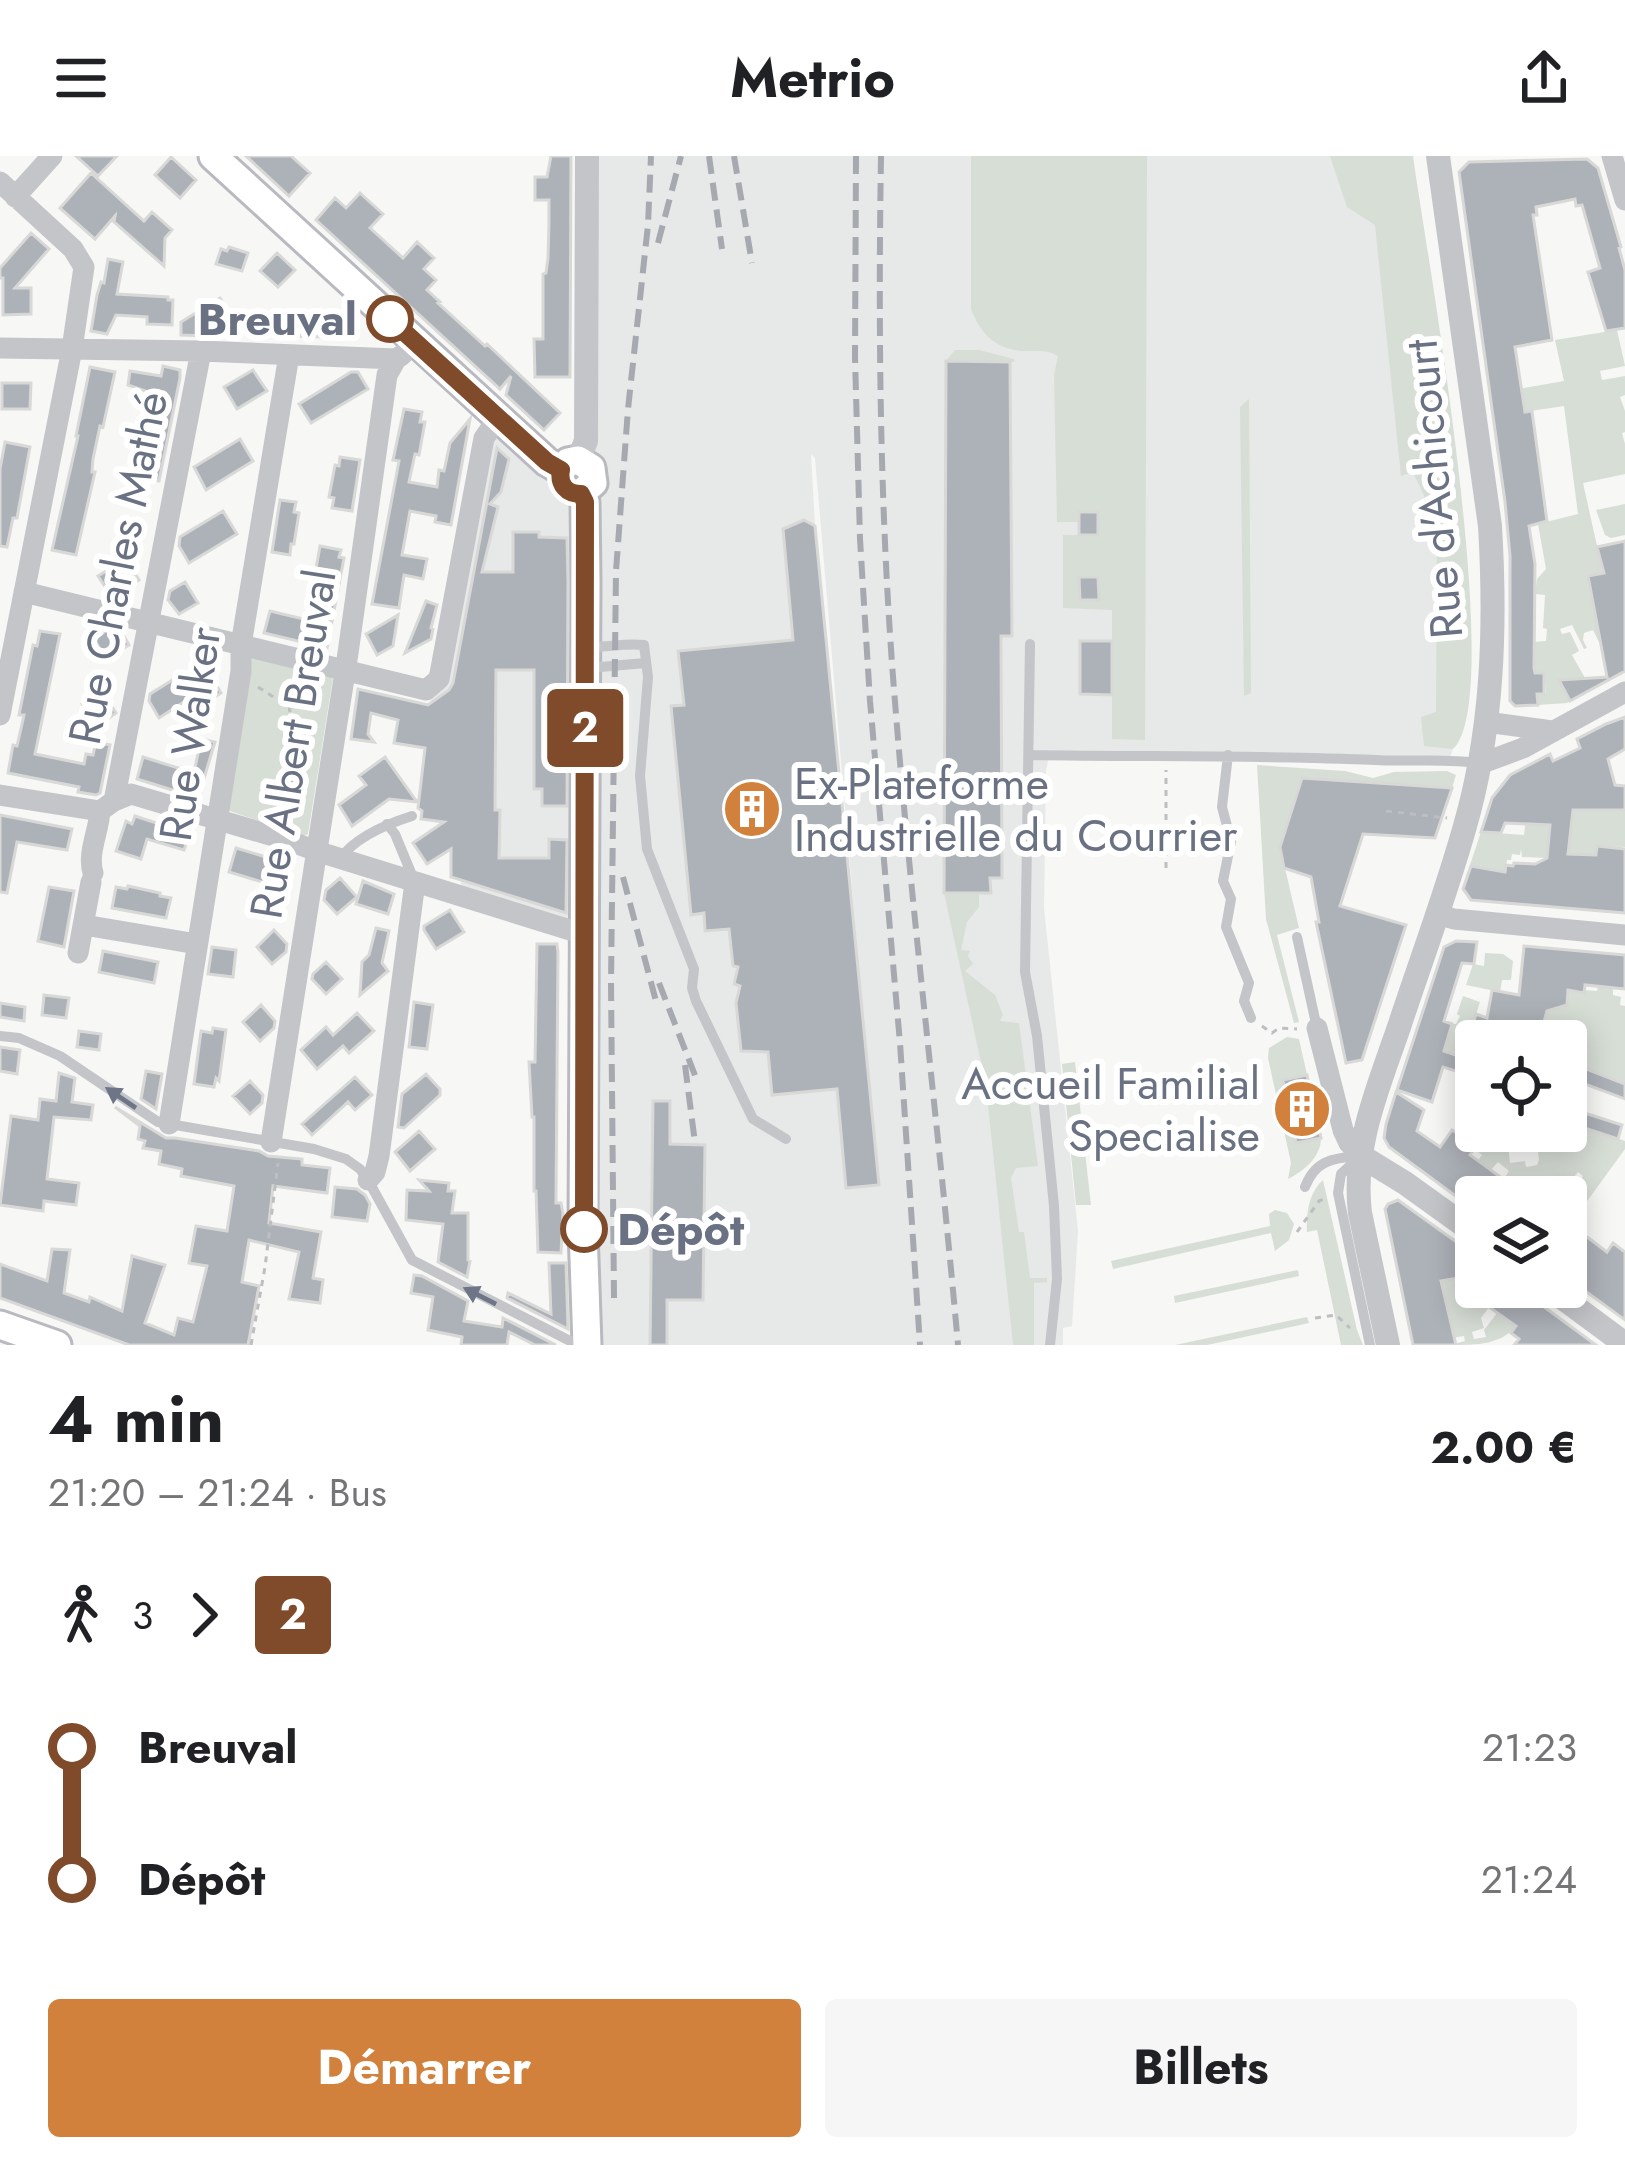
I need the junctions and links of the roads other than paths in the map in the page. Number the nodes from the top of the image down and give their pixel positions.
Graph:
1 (52, 156) edge
2 (213, 156) edge
3 (587, 156) edge
4 (1438, 156) edge
5 (1612, 156) edge
6 (8, 190) edge
7 (1625, 200) edge
8 (0, 348) edge
9 (72, 349) junction
10 (405, 350) junction
11 (201, 351) junction
12 (289, 355) junction
13 (499, 417) junction
14 (569, 465) junction
15 (24, 592) junction
16 (147, 622) junction
17 (1030, 644) dead end
18 (241, 645) junction
19 (585, 658) junction
20 (645, 663) junction
21 (345, 670) junction
22 (1625, 692) edge
23 (0, 715) edge
24 (1486, 722) junction
25 (1552, 731) junction
26 (1030, 755) junction
27 (1228, 755) junction
28 (1480, 764) junction
29 (0, 795) edge
30 (107, 806) junction
31 (412, 816) dead end
32 (217, 821) junction
33 (387, 824) junction
34 (316, 851) junction
35 (340, 859) junction
36 (415, 882) junction
37 (1436, 914) junction
38 (84, 926) junction
39 (585, 932) junction
40 (1625, 934) edge
41 (1298, 937) dead end
42 (197, 944) junction
43 (78, 952) dead end
44 (1251, 1018) road end
45 (1317, 1028) joint
46 (0, 1036) edge
47 (169, 1124) junction
48 (786, 1139) dead end
49 (276, 1143) junction
50 (1361, 1156) junction
51 (368, 1180) junction
52 (1305, 1187) dead end
53 (1455, 1219) edge
54 (1576, 1308) edge
55 (0, 1324) edge
56 (587, 1344) edge
57 (1625, 1344) edge
58 (57, 1345) edge
59 (1050, 1345) edge
60 (1370, 1345) edge
61 (1388, 1345) edge

1 - 6 street
2 - 10 main road
3 - 14 street
4 - 24 street, Rue d'Achicourt
5 - 7 street
6 - 9 street
8 - 9 street
9 - 11 street
9 - 15 street
10 - 12 street
10 - 13 main road
10 - 21 street, Rue Albert Breuval
11 - 12 street
11 - 16 street, Rue Charles Mathé
12 - 18 street, Rue Walker
13 - 14 main road
13 - 21 street
14 - 19 main road
15 - 16 street
15 - 23 street
16 - 18 street
16 - 30 street, Rue Charles Mathé
17 - 26 lane
18 - 21 street
18 - 32 street, Rue Walker
19 - 20 lane
19 - 20 lane
19 - 39 main road
20 - 48 lane
21 - 34 street, Rue Albert Breuval
22 - 25 street
24 - 25 street
24 - 28 street, Rue d'Achicourt
25 - 28 street
26 - 27 lane
26 - 59 lane
27 - 28 lane
27 - 44 lane
28 - 37 street, Rue d'Achicourt
29 - 30 street
30 - 32 street
30 - 38 street, Rue Charles Mathé
31 - 33 lane
32 - 34 street
32 - 42 street, Rue Walker
33 - 35 lane
33 - 36 lane
34 - 35 street
34 - 49 street, Rue Albert Breuval
35 - 36 street
36 - 39 street
36 - 51 street
37 - 40 street
37 - 50 street, Rue d'Achicourt
38 - 42 street
38 - 43 street, Rue Charles Mathé
39 - 56 main road
41 - 45 lane
42 - 47 street, Rue Walker
45 - 50 street
47 -> 46 lane
47 - 49 lane
49 - 51 lane
50 - 52 lane
50 - 53 street
50 - 60 lane
50 - 61 street, Rue d'Achicourt
56 -> 51 lane
54 - 57 street
55 - 58 main road

